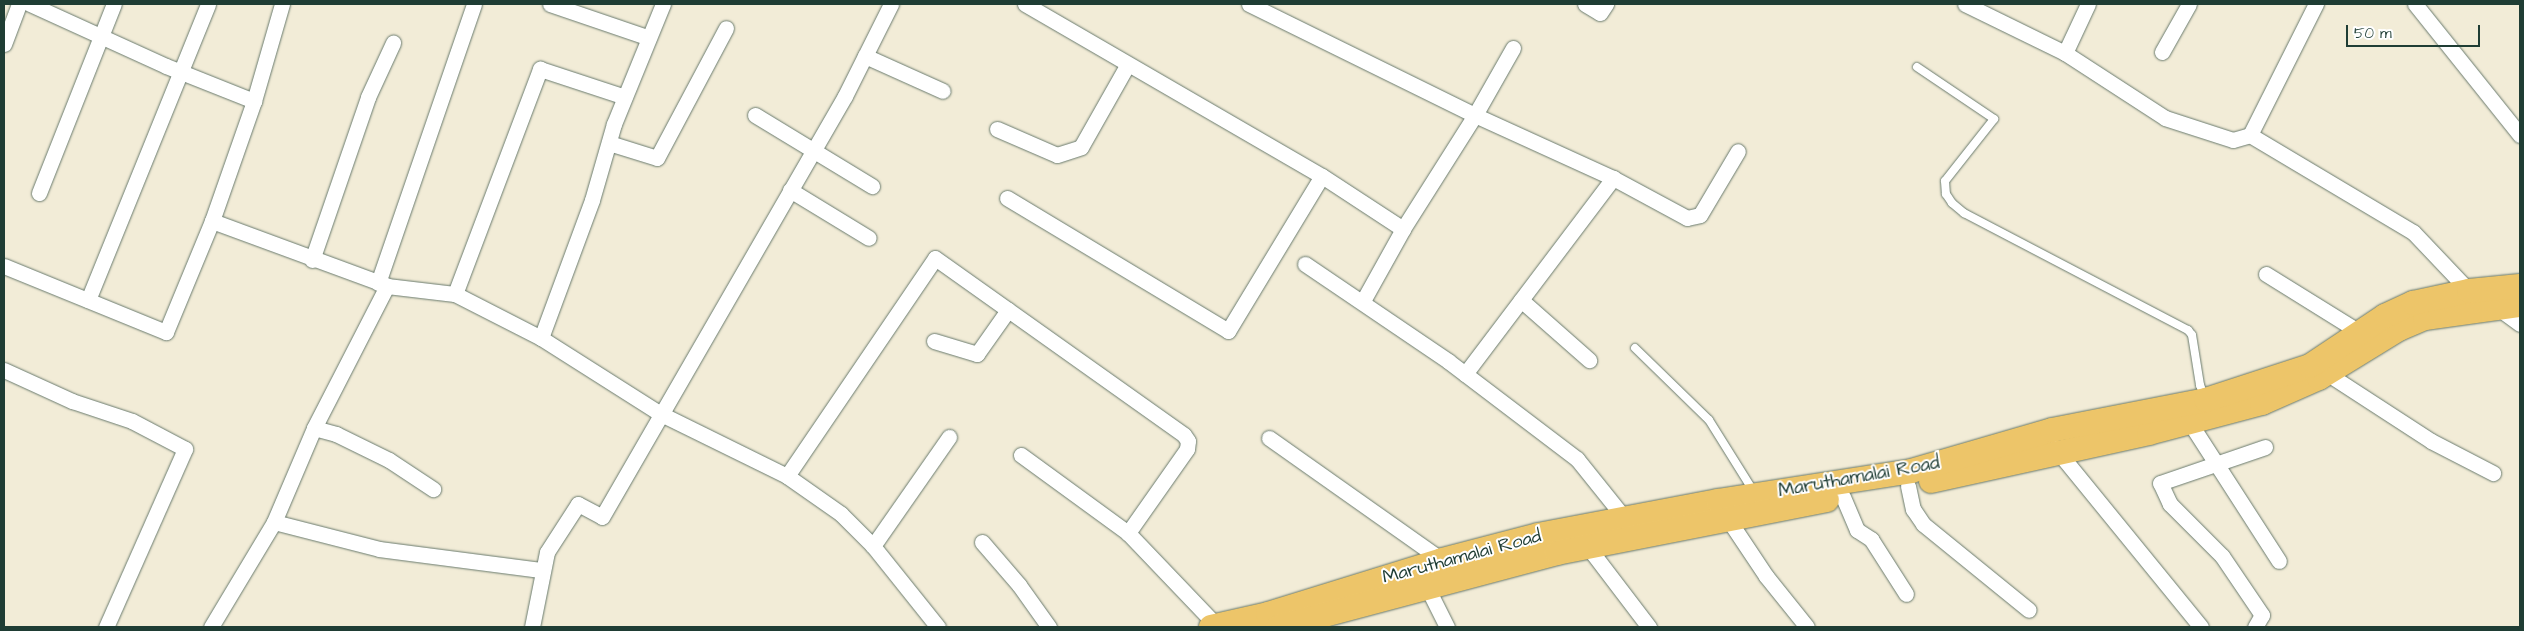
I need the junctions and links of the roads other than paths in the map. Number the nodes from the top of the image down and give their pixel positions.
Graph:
1 (19, 4) edge
2 (30, 4) edge
3 (114, 4) edge
4 (208, 4) edge
5 (282, 4) edge
6 (474, 4) edge
7 (550, 4) edge
8 (663, 4) edge
9 (891, 4) edge
10 (1025, 4) edge
11 (1249, 4) edge
12 (1585, 4) edge
13 (1606, 4) edge
14 (1965, 4) edge
15 (2088, 4) edge
16 (2189, 4) edge
17 (2316, 4) edge
18 (2415, 4) edge
19 (726, 28) dead end
20 (102, 36) junction
21 (647, 37) junction
22 (393, 43) dead end
23 (4, 44) edge
24 (1513, 48) dead end
25 (2162, 52) dead end
26 (2065, 53) junction
27 (865, 56) junction
28 (1128, 64) junction
29 (1916, 67) dead end
30 (180, 71) junction
31 (943, 91) dead end
32 (625, 96) junction
33 (254, 101) junction
34 (755, 115) dead end
35 (1475, 115) junction
36 (2519, 129) edge
37 (997, 130) dead end
38 (2250, 135) junction
39 (609, 143) junction
40 (813, 150) junction
41 (1738, 151) dead end
42 (1322, 176) junction
43 (1613, 178) junction
44 (872, 186) dead end
45 (790, 190) junction
46 (39, 193) dead end
47 (1007, 198) dead end
48 (212, 221) junction
49 (1403, 229) junction
50 (869, 238) dead end
51 (312, 260) junction
52 (1305, 264) dead end
53 (4, 266) edge
54 (2266, 274) dead end
55 (382, 284) junction
56 (2520, 286) edge
57 (2469, 291) junction
58 (454, 294) junction
59 (88, 300) junction
60 (1521, 300) junction
61 (1363, 301) junction
62 (2509, 307) edge
63 (1008, 310) junction
64 (2520, 324) edge
65 (2361, 333) junction
66 (540, 338) junction
67 (934, 341) dead end
68 (1635, 348) dead end
69 (1589, 360) dead end
70 (4, 370) edge
71 (1465, 374) junction
72 (2328, 374) junction
73 (2206, 400) junction
74 (659, 413) junction
75 (2190, 423) junction
76 (314, 428) junction
77 (949, 437) dead end
78 (1269, 438) dead end
79 (2054, 441) junction
80 (2265, 446) dead end
81 (1021, 455) dead end
82 (2216, 463) junction
83 (2493, 473) dead end
84 (787, 476) junction
85 (1908, 486) junction
86 (433, 489) dead end
87 (1756, 496) junction
88 (1843, 497) junction
89 (1728, 519) junction
90 (274, 522) junction
91 (1632, 528) junction
92 (1128, 533) junction
93 (982, 542) dead end
94 (874, 546) junction
95 (1588, 547) junction
96 (1442, 560) junction
97 (2279, 561) dead end
98 (541, 570) junction
99 (1427, 587) junction
100 (1906, 594) dead end
101 (2029, 610) dead end
102 (106, 627) edge
103 (211, 627) edge
104 (532, 627) edge
105 (938, 627) edge
106 (1048, 627) edge
107 (1214, 627) edge
108 (1281, 627) edge
109 (1447, 627) edge
110 (1649, 627) edge
111 (1807, 627) edge
112 (2200, 627) edge
113 (2255, 627) edge

1 - 23 street
2 - 20 street
3 - 20 street
4 - 30 street
5 - 33 street
6 - 55 street
7 - 21 street
8 - 21 street
9 - 27 street
10 - 28 street
11 - 35 street
12 - 13 street
14 - 26 street
15 - 26 street
16 - 25 street
17 - 38 street
18 - 36 street
19 - 39 street
20 - 30 street
20 - 46 street
21 - 32 street
22 - 51 street
24 - 35 street
26 - 38 street
27 - 31 street
27 - 40 street
28 - 37 street
28 - 42 street
29 - 73 lane
30 - 33 street
30 - 59 street
32 - 39 street
32 - 58 street
33 - 48 street
34 - 40 street
35 - 43 street
35 - 49 street
38 - 57 street
39 - 66 street
40 - 44 street
40 - 45 street
41 - 43 street
42 - 47 street
42 - 49 street
43 - 60 street
45 - 50 street
45 - 74 street
48 - 51 street
48 - 59 street
49 - 61 street
51 - 55 street
52 - 61 street
53 - 59 street
54 - 65 street
55 - 58 street
55 - 76 street
56 - 57 main road, Maruthamalai Road
57 - 65 main road, Maruthamalai Road
58 - 66 street
60 - 69 street
60 - 71 street
61 - 71 street
62 - 64 street
62 - 72 main road, Maruthamalai Road
63 - 67 street
63 - 84 street
63 - 92 street
65 - 73 main road, Maruthamalai Road
66 - 74 street
68 - 87 lane
70 - 102 street
71 - 91 street
72 - 75 main road, Maruthamalai Road
72 - 83 street
73 - 79 main road, Maruthamalai Road
74 - 84 street
74 - 98 street
75 - 79 main road, Maruthamalai Road
75 - 82 street
76 - 86 street
76 - 90 street
77 - 94 street
78 - 96 street
79 - 85 main road, Maruthamalai Road
79 - 87 main road, Maruthamalai Road
79 - 112 street
80 - 82 street
81 - 92 street
82 - 97 street
82 - 113 street
84 - 94 street
85 - 88 main road, Maruthamalai Road
85 - 101 street
87 - 91 main road, Maruthamalai Road
88 - 89 main road, Maruthamalai Road
88 - 100 street
89 - 91 main road, Maruthamalai Road
89 - 111 street
90 - 98 street
90 - 103 street
91 - 95 main road, Maruthamalai Road
91 - 96 main road, Maruthamalai Road
92 - 107 street
93 - 106 street
94 - 105 street
95 - 99 main road, Maruthamalai Road
95 - 110 street
96 - 107 main road, Maruthamalai Road
98 - 104 street
99 - 108 main road, Maruthamalai Road
99 - 109 street

